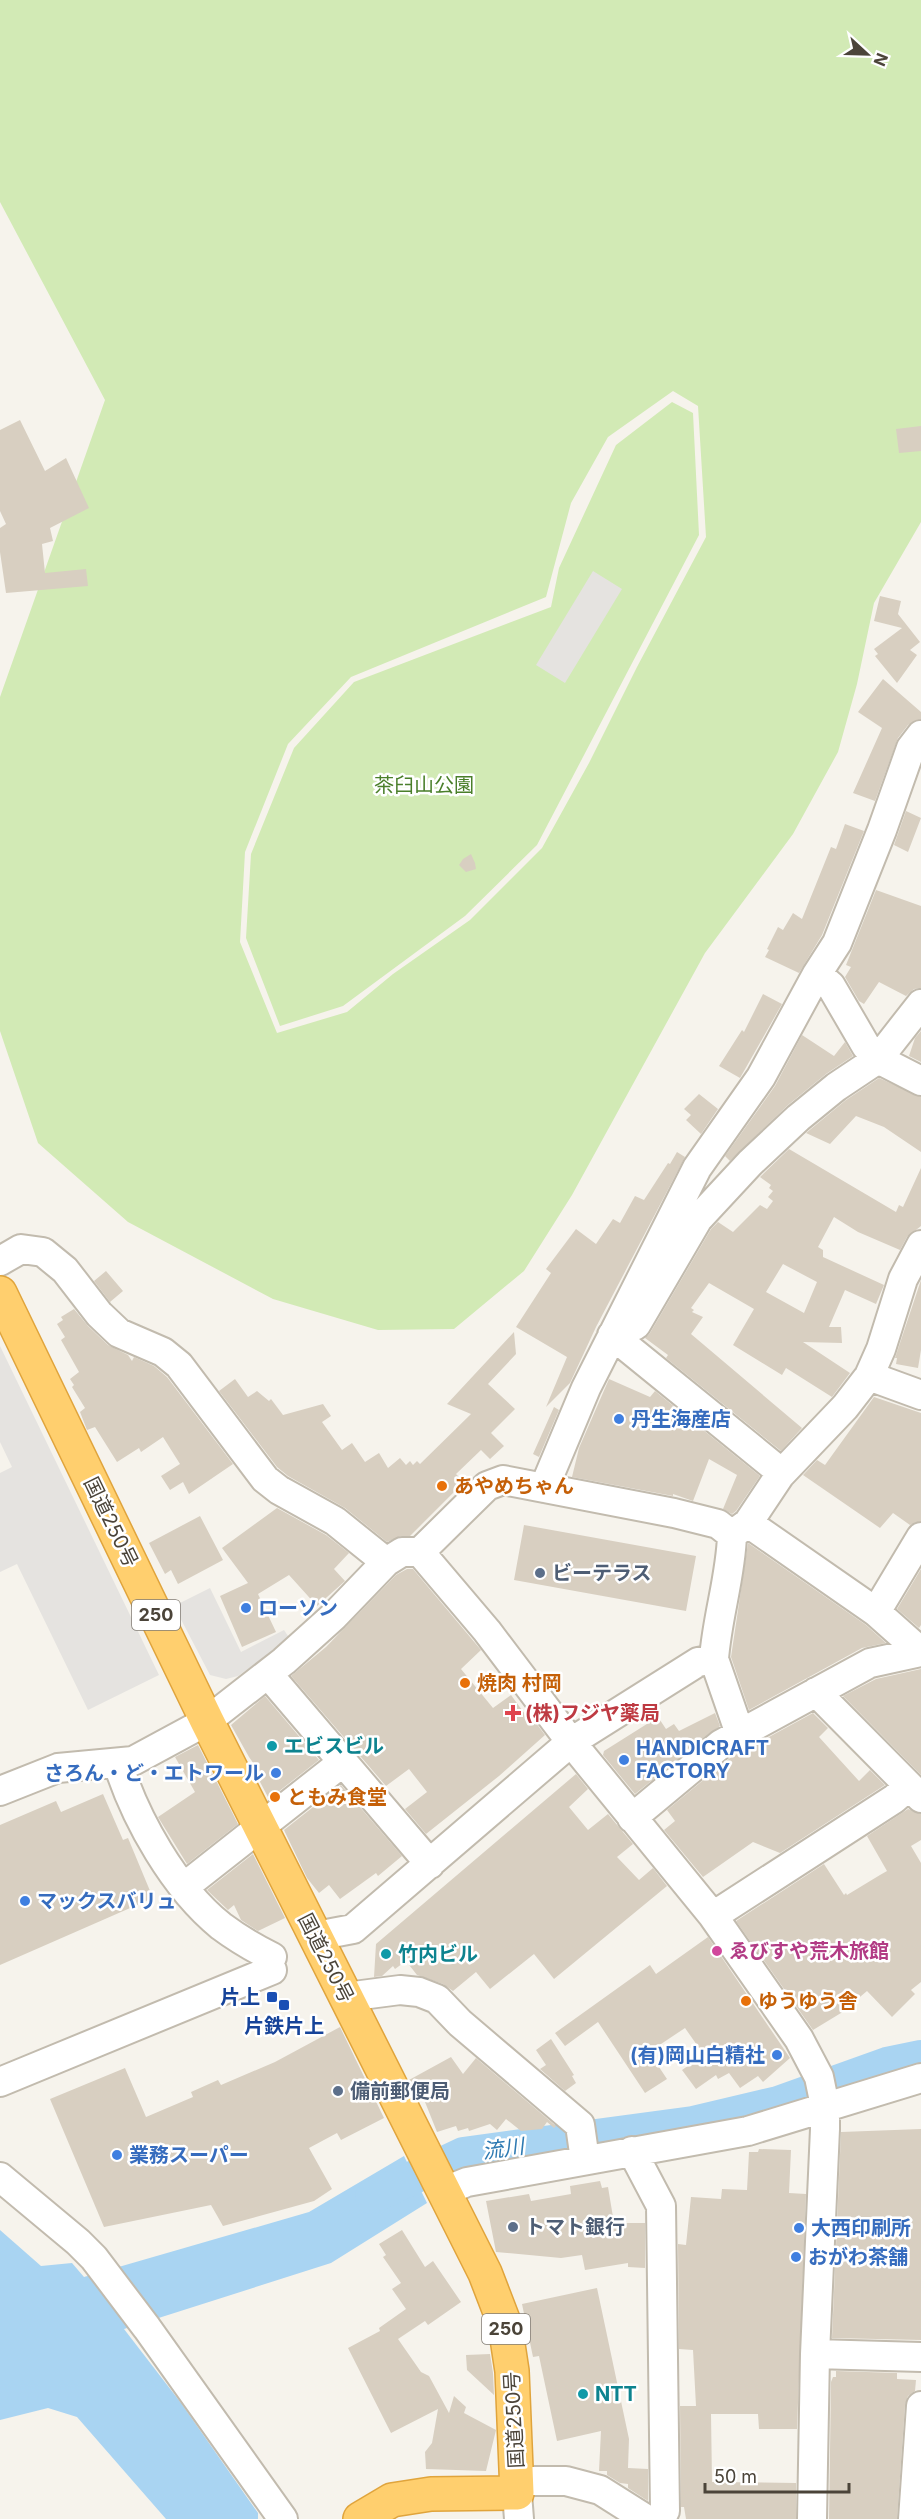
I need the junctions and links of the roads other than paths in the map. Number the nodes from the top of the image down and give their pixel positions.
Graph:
1 (921, 735) edge
2 (817, 974) junction
3 (921, 1004) edge
4 (878, 1059) junction
5 (921, 1081) edge
6 (921, 1245) edge
7 (0, 1261) edge
8 (0, 1293) edge
9 (612, 1335) junction
10 (869, 1376) junction
11 (921, 1395) edge
12 (782, 1473) junction
13 (544, 1488) junction
14 (740, 1529) junction
15 (921, 1537) edge
16 (420, 1552) junction
17 (386, 1562) junction
18 (876, 1612) junction
19 (921, 1652) edge
20 (714, 1659) junction
21 (268, 1674) junction
22 (816, 1692) junction
23 (207, 1721) junction
24 (740, 1734) junction
25 (571, 1742) junction
26 (343, 1762) junction
27 (118, 1764) junction
28 (0, 1791) edge
29 (915, 1792) edge
30 (632, 1818) junction
31 (261, 1827) junction
32 (430, 1864) junction
33 (184, 1887) junction
34 (713, 1916) junction
35 (315, 1936) junction
36 (346, 1997) junction
37 (921, 2078) edge
38 (0, 2082) edge
39 (823, 2094) junction
40 (584, 2146) junction
41 (632, 2151) junction
42 (0, 2176) edge
43 (442, 2185) junction
44 (815, 2354) junction
45 (921, 2357) edge
46 (921, 2406) edge
47 (523, 2498) edge
48 (656, 2515) edge
49 (283, 2519) edge
50 (360, 2519) edge
51 (812, 2519) edge
52 (913, 2519) edge

1 - 2 street
2 - 4 street
2 - 9 street
3 - 4 street
4 - 5 street
4 - 9 street
6 - 10 street
7 - 17 street
8 - 23 highway, 国道250号 / 250
9 - 12 street
9 - 13 street
10 - 11 street
10 - 12 street
12 - 14 street
13 - 14 street
13 - 16 street
14 - 18 street
14 - 20 street
15 - 18 street
16 - 17 street
16 - 25 street
17 - 21 street
18 - 19 street
19 - 22 street
20 - 24 street
20 - 25 street
21 - 23 street
21 - 26 street
22 - 24 street
22 - 29 street
23 - 27 street
23 - 31 highway, 国道250号 / 250
24 - 30 street
25 - 30 street
25 - 32 street
26 - 31 street
26 - 32 street
27 - 28 street
27 - 33 street
29 - 34 street
30 - 34 street
31 - 33 street
31 - 35 highway, 国道250号 / 250
32 - 35 street
33 - 38 street
34 - 39 street
35 - 36 highway, 国道250号 / 250
36 - 40 street
36 - 43 highway, 国道250号 / 250
37 - 39 street
39 - 41 street
39 - 44 street
40 - 41 street
40 - 43 street
41 - 48 street
42 - 49 street
43 - 47 highway, 国道250号 / 250
44 - 45 street
44 - 51 street
46 - 52 street
47 - 48 street
47 - 50 highway, 国道250号

